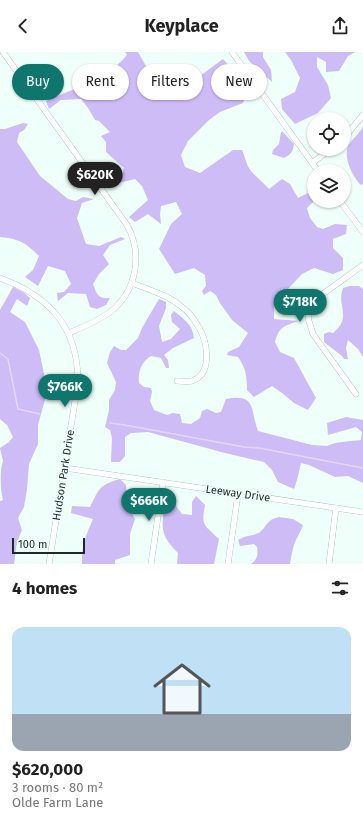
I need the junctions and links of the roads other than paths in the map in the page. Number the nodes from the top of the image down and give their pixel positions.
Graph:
1 (3, 52) edge
2 (232, 52) edge
3 (363, 115) edge
4 (351, 130) edge
5 (322, 156) edge
6 (312, 163) joint
7 (345, 208) edge
8 (363, 232) edge
9 (363, 265) edge
10 (0, 278) edge
11 (132, 283) junction
12 (69, 333) junction
13 (177, 381) dead end
14 (356, 394) dead end
15 (65, 468) junction
16 (163, 482) junction
17 (238, 494) junction
18 (336, 508) junction
19 (363, 512) edge
20 (49, 564) edge
21 (151, 564) edge
22 (228, 564) edge
23 (328, 564) edge

1 - 11 street
2 - 6 street
3 - 4 street
5 - 6 street
7 - 8 street
9 - 14 street
10 - 12 street, Hudson Park Drive
11 - 12 street
11 - 13 street
12 - 15 street, Hudson Park Drive
15 - 16 street, Leeway Drive
15 - 20 street, Hudson Park Drive
16 - 17 street, Leeway Drive
16 - 21 street
17 - 18 street, Leeway Drive
17 - 22 street
18 - 19 street, Leeway Drive
18 - 23 street

